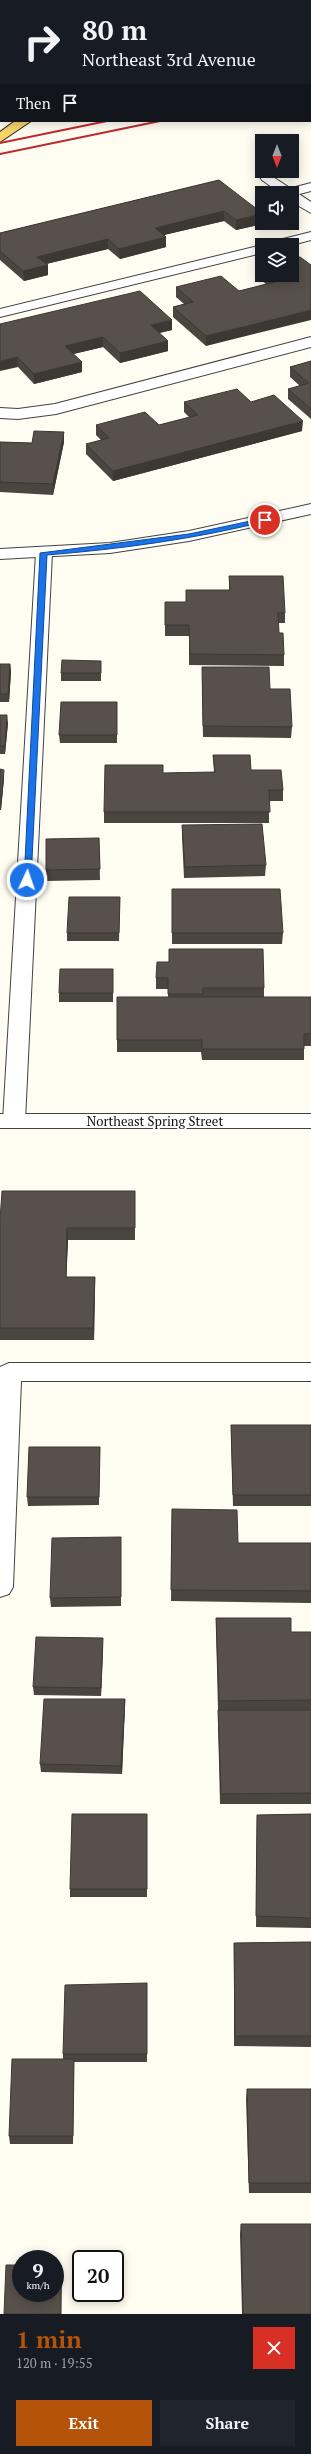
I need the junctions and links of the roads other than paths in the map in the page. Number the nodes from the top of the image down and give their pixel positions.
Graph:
1 (23, 122) edge
2 (0, 138) edge
3 (268, 178) edge
4 (279, 186) edge
5 (311, 187) edge
6 (299, 190) edge
7 (299, 200) edge
8 (311, 209) edge
9 (311, 236) edge
10 (299, 239) edge
11 (255, 250) edge
12 (0, 313) edge
13 (311, 342) edge
14 (0, 413) edge
15 (311, 509) edge
16 (44, 553) junction
17 (0, 554) edge
18 (7, 1121) edge
19 (311, 1121) edge
20 (311, 1372) edge
21 (0, 1587) edge

1 - 2 main road
3 - 4 street
5 - 6 street
7 - 8 street
9 - 10 street
11 - 12 street
13 - 14 street
15 - 16 street
16 - 17 street
16 - 18 street
18 - 19 street, Northeast Spring Street
20 - 21 street

